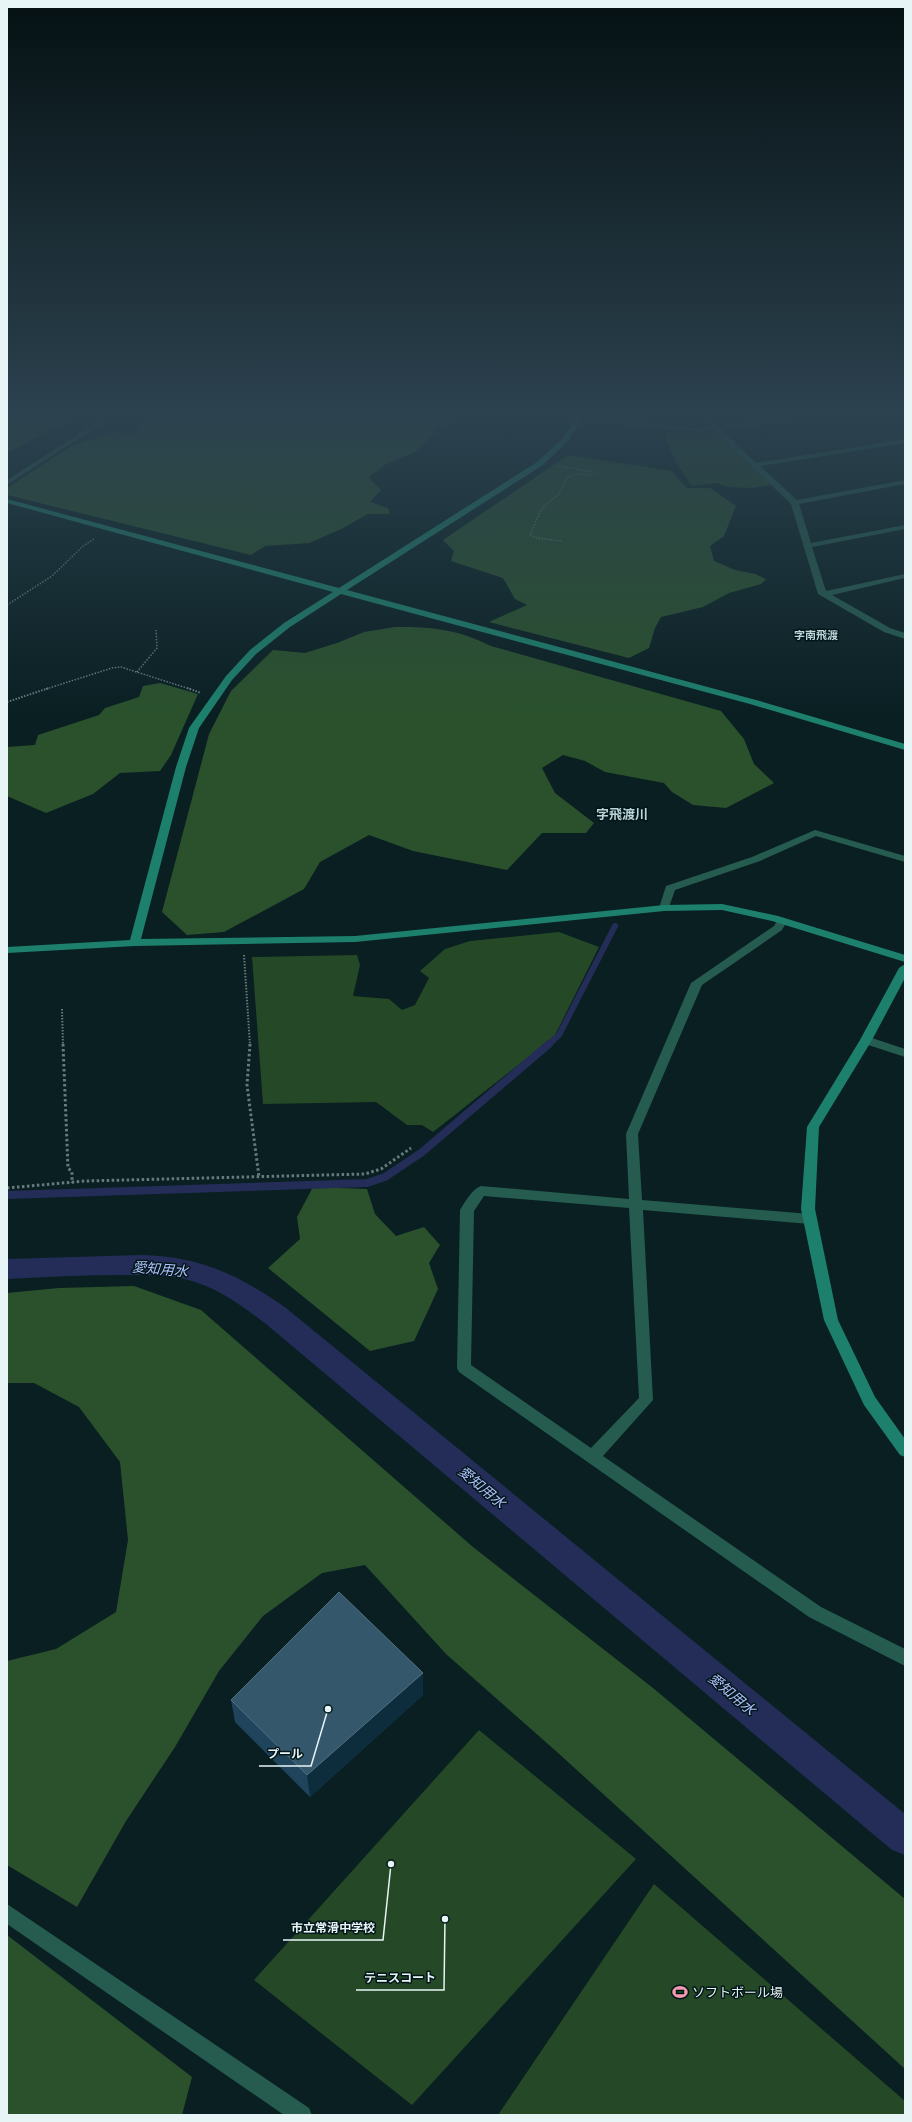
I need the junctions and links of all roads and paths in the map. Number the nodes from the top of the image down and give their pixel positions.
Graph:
1 (67, 517) edge
2 (456, 517) edge
3 (538, 517) edge
4 (799, 517) edge
5 (905, 526) edge
6 (112, 529) junction
7 (560, 541) dead end
8 (807, 545) junction
9 (905, 576) edge
10 (342, 591) junction
11 (824, 594) junction
12 (7, 605) edge
13 (156, 630) dead end
14 (905, 636) edge
15 (137, 672) junction
16 (216, 695) junction
17 (7, 702) edge
18 (905, 747) edge
19 (905, 859) edge
20 (664, 908) junction
21 (782, 921) junction
22 (243, 942) junction
23 (135, 943) junction
24 (7, 950) edge
25 (905, 959) edge
26 (905, 968) edge
27 (62, 1009) dead end
28 (866, 1040) junction
29 (905, 1053) edge
30 (411, 1148) dead end
31 (259, 1178) junction
32 (72, 1183) junction
33 (7, 1188) edge
34 (636, 1204) junction
35 (810, 1219) junction
36 (905, 1451) edge
37 (593, 1457) junction
38 (905, 1658) edge
39 (7, 1913) edge
40 (302, 2115) edge

1 - 6 street
2 - 10 street
3 - 7 path
4 - 8 street
5 - 8 street
6 - 10 street
6 - 12 path
8 - 11 street
9 - 11 street
10 - 16 street
10 - 18 street
11 - 14 street
13 - 15 path
15 - 16 path
15 - 17 path
16 - 23 street
19 - 20 street
20 - 21 street
20 - 22 street
21 - 25 street
21 - 34 street
22 - 23 street
22 - 31 path
23 - 24 street
26 - 28 street
27 - 32 path
28 - 29 street
28 - 35 street
30 - 31 path
31 - 32 path
32 - 33 path
34 - 35 street
34 - 37 street
34 - 37 street
35 - 36 street
37 - 38 street
39 - 40 street

